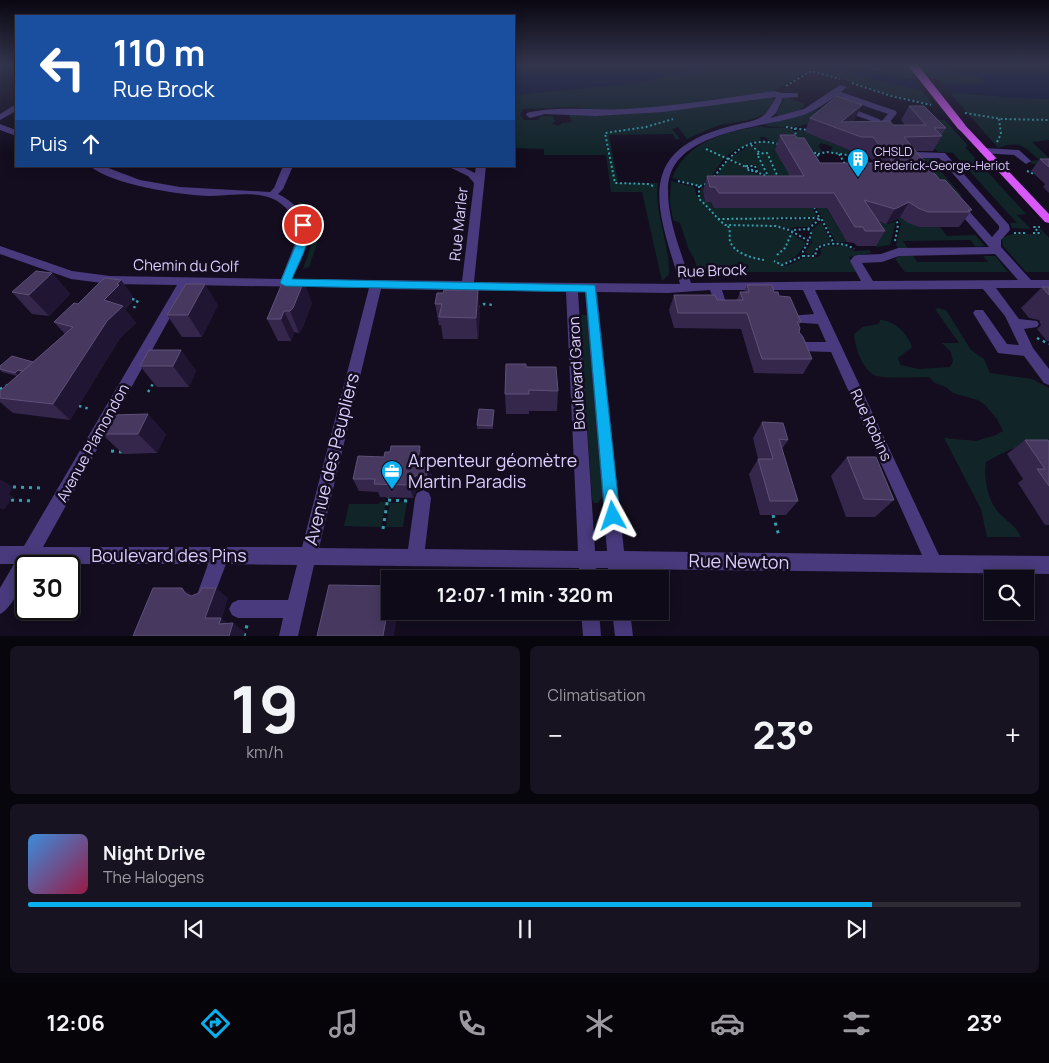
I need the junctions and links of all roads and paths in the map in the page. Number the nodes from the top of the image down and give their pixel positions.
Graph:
1 (778, 94) junction
2 (833, 94) edge
3 (850, 94) edge
4 (884, 94) edge
5 (935, 94) edge
6 (795, 95) dead end
7 (824, 100) junction
8 (923, 107) edge
9 (15, 109) edge
10 (961, 112) dead end
11 (530, 115) dead end
12 (680, 116) dead end
13 (0, 117) edge
14 (999, 118) junction
15 (1049, 120) edge
16 (881, 121) junction
17 (759, 123) junction
18 (0, 127) edge
19 (795, 128) dead end
20 (869, 128) edge
21 (15, 132) edge
22 (895, 134) edge
23 (998, 141) dead end
24 (794, 143) edge
25 (750, 145) junction
26 (783, 147) edge
27 (706, 149) dead end
28 (806, 150) edge
29 (984, 151) junction
30 (866, 153) dead end
31 (761, 154) junction
32 (818, 154) junction
33 (840, 154) junction
34 (854, 156) junction
35 (727, 159) junction
36 (817, 159) junction
37 (1026, 161) dead end
38 (814, 162) edge
39 (822, 162) edge
40 (97, 167) edge
41 (288, 167) edge
42 (454, 167) edge
43 (481, 167) edge
44 (747, 168) junction
45 (754, 171) junction
46 (928, 171) edge
47 (1025, 174) dead end
48 (1030, 174) dead end
49 (714, 177) junction
50 (723, 177) edge
51 (760, 177) edge
52 (769, 177) junction
53 (671, 179) dead end
54 (479, 182) junction
55 (773, 184) edge
56 (698, 186) junction
57 (654, 188) dead end
58 (272, 195) junction
59 (811, 201) edge
60 (952, 201) edge
61 (893, 214) edge
62 (717, 219) junction
63 (820, 219) junction
64 (1049, 220) edge
65 (728, 226) junction
66 (1040, 227) dead end
67 (808, 229) junction
68 (792, 232) junction
69 (1012, 233) dead end
70 (1024, 233) dead end
71 (1033, 233) dead end
72 (809, 241) junction
73 (834, 244) junction
74 (894, 244) dead end
75 (998, 248) junction
76 (0, 250) edge
77 (854, 250) dead end
78 (777, 255) dead end
79 (803, 256) junction
80 (764, 260) dead end
81 (774, 261) dead end
82 (185, 281) junction
83 (285, 283) junction
84 (376, 283) junction
85 (986, 284) junction
86 (1028, 284) junction
87 (1049, 284) edge
88 (468, 285) junction
89 (716, 286) junction
90 (772, 286) junction
91 (807, 286) junction
92 (870, 286) junction
93 (572, 288) junction
94 (591, 288) junction
95 (687, 288) junction
96 (132, 299) dead end
97 (778, 299) edge
98 (493, 305) dead end
99 (134, 308) dead end
100 (722, 309) edge
101 (472, 310) edge
102 (979, 313) dead end
103 (793, 319) edge
104 (822, 319) junction
105 (1016, 324) junction
106 (1032, 330) joint
107 (1049, 344) edge
108 (799, 346) edge
109 (835, 348) junction
110 (1028, 351) junction
111 (1049, 379) edge
112 (14, 381) edge
113 (160, 382) edge
114 (0, 389) edge
115 (148, 392) dead end
116 (79, 406) dead end
117 (90, 409) dead end
118 (111, 451) edge
119 (124, 452) edge
120 (13, 488) dead end
121 (42, 488) dead end
122 (415, 499) joint
123 (11, 500) dead end
124 (34, 500) dead end
125 (774, 515) edge
126 (383, 529) dead end
127 (779, 536) dead end
128 (0, 554) edge
129 (29, 555) joint
130 (80, 555) edge
131 (220, 556) junction
132 (308, 556) junction
133 (415, 558) junction
134 (587, 560) junction
135 (616, 560) junction
136 (935, 565) junction
137 (1049, 565) edge
138 (588, 570) edge
139 (617, 570) edge
140 (15, 579) edge
141 (206, 595) edge
142 (0, 605) edge
143 (238, 609) dead end
144 (295, 609) junction
145 (591, 620) edge
146 (622, 620) edge
147 (288, 636) edge
148 (592, 636) edge
149 (624, 636) edge

1 - 6 street
1 - 11 street
1 - 17 street
2 - 7 street
3 - 16 street
4 - 8 path
5 - 29 main road, bridge
7 - 16 street
7 - 17 street
9 - 13 street
10 - 14 path
12 - 57 path
14 - 15 path
14 - 23 path
16 - 20 street
16 - 22 street
17 - 95 street
18 - 21 street
19 - 24 path
25 - 26 path
25 - 31 path
25 - 35 path
27 - 35 path
28 - 32 path
29 - 37 street
29 - 64 main road
30 - 34 path
31 - 52 path
31 - 52 path
32 - 33 path
32 - 36 path
33 - 34 path
33 - 34 path
35 - 44 path
35 - 49 path
36 - 38 path
36 - 39 path
40 - 58 street
41 - 58 street
42 - 54 street
43 - 54 street, Rue Marler
44 - 45 path
44 - 45 path
45 - 52 path
46 - 75 street
47 - 48 path
49 - 50 path
49 - 56 path
51 - 52 path
52 - 55 path
53 - 56 path
54 - 88 street, Rue Marler
56 - 62 path
58 - 83 street
59 - 63 path
60 - 75 street
61 - 74 path
62 - 63 path
62 - 65 path
63 - 67 path
63 - 73 path
65 - 68 path
65 - 80 path
66 - 71 path
67 - 68 path
67 - 72 path
68 - 72 path
68 - 78 path
69 - 70 path
72 - 79 path
73 - 77 path
73 - 79 path
75 - 86 street
75 - 92 street
76 - 82 street, Chemin du Golf
79 - 81 path
82 - 83 street, Chemin du Golf
82 - 129 street, Avenue Plamondon
83 - 84 street, Chemin du Golf
84 - 88 street, Rue Brock
84 - 132 street, Avenue des Peupliers
85 - 86 street, Rue Brock
85 - 92 street, Rue Brock
85 - 105 street
86 - 87 street, Rue Brock
88 - 93 street, Rue Brock
89 - 90 street, Rue Brock
89 - 95 street, Rue Brock
89 - 100 street
90 - 91 street, Rue Brock
90 - 97 street
91 - 92 street, Rue Brock
91 - 104 street, Rue Robins
93 - 94 street, Rue Brock
93 - 134 street, Boulevard Garon
94 - 95 street, Rue Brock
94 - 135 street, Boulevard Garon
96 - 99 path
98 - 101 path
102 - 110 street
103 - 104 street
104 - 109 street, Rue Robins
105 - 106 street
105 - 110 street
106 - 107 path
108 - 109 street
109 - 136 street, Rue Robins
110 - 111 street
112 - 114 path
113 - 115 path
116 - 117 path
118 - 119 path
120 - 121 path
122 - 126 path
122 - 133 street
123 - 124 path
125 - 127 path
128 - 129 street, Boulevard des Pins
130 - 131 street, Boulevard des Pins
131 - 132 street, Boulevard des Pins
131 - 141 street
132 - 133 street, Rue Newton
132 - 144 street, Avenue des Peupliers
133 - 134 street, Rue Newton
134 - 135 street, Rue Newton
134 - 138 street, Boulevard Garon
135 - 136 street, Rue Newton
135 - 139 street, Boulevard Garon
136 - 137 street, Rue Newton
140 - 142 street, Avenue Plamondon
143 - 144 street
144 - 147 street, Avenue des Peupliers
145 - 148 street
146 - 149 street

